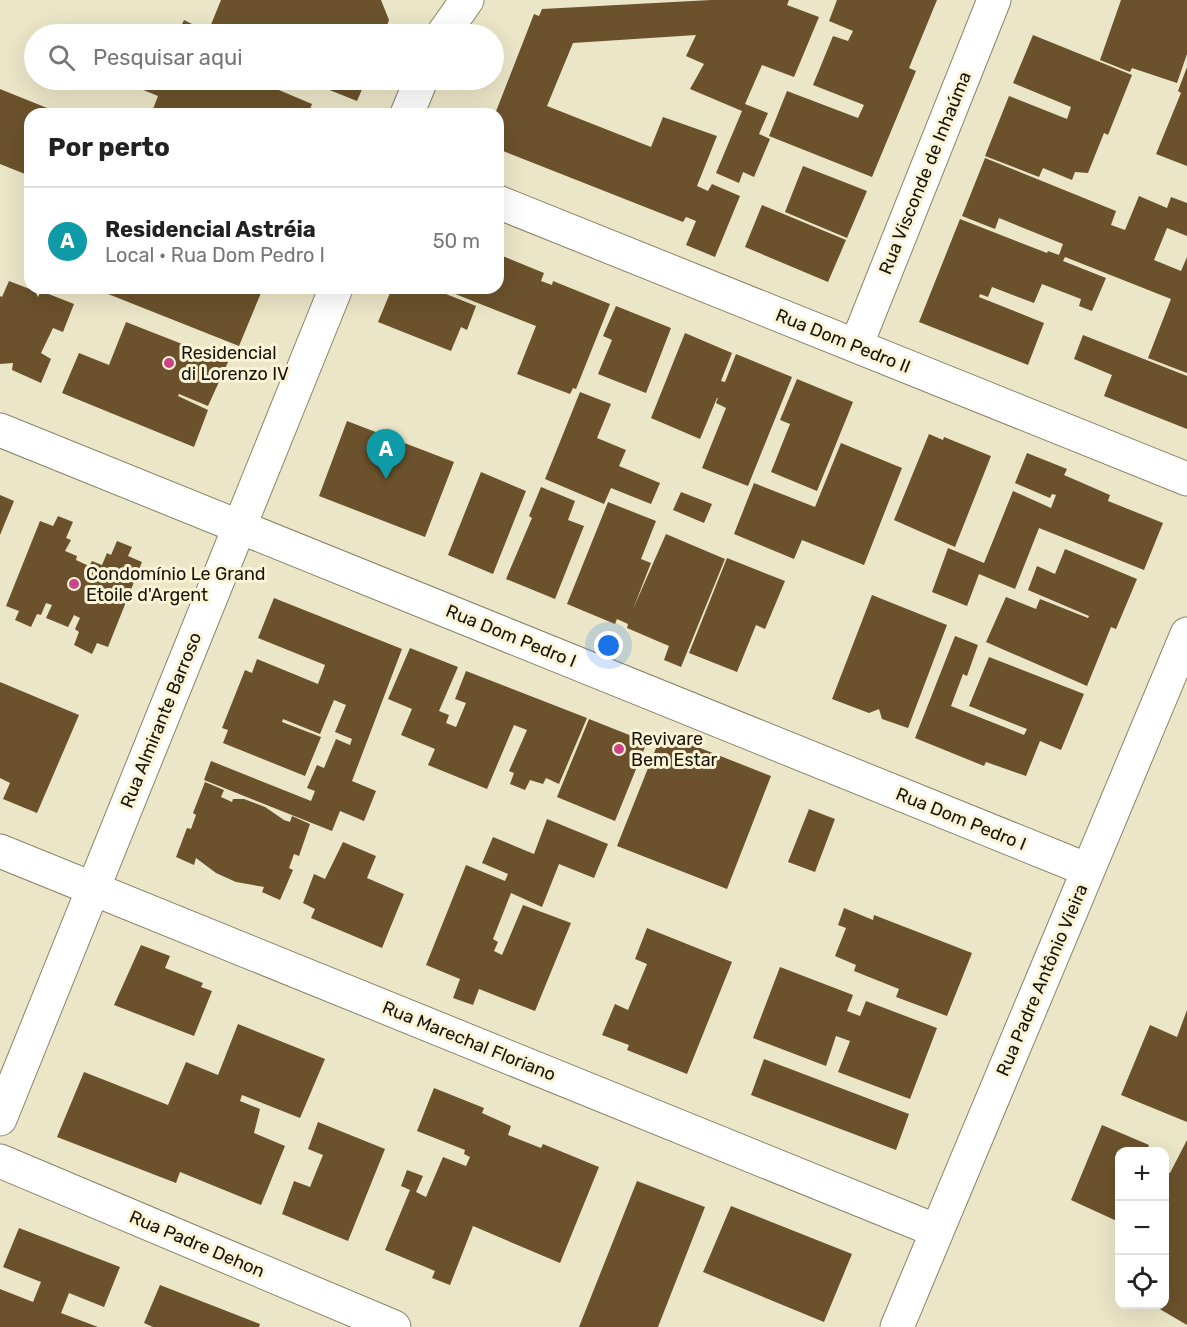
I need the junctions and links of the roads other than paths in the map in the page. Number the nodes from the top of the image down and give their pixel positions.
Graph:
1 (467, 0) edge
2 (994, 0) edge
3 (450, 24) edge
4 (417, 90) edge
5 (409, 108) edge
6 (504, 204) edge
7 (334, 294) edge
8 (856, 346) junction
9 (0, 430) edge
10 (1187, 479) edge
11 (240, 527) junction
12 (1187, 634) edge
13 (0, 851) edge
14 (1088, 870) junction
15 (93, 889) junction
16 (0, 1119) edge
17 (0, 1161) edge
18 (938, 1231) junction
19 (394, 1327) edge
20 (897, 1327) edge

1 - 3 street
2 - 8 street, Rua Visconde de Inhaúma
4 - 5 street
6 - 8 street, Rua Dom Pedro II
7 - 11 street, Rua Almirante Barroso
8 - 10 street, Rua Dom Pedro II
9 - 11 street, Rua Dom Pedro I
11 - 14 street, Rua Dom Pedro I
11 - 15 street, Rua Almirante Barroso
12 - 14 street, Rua Padre Antônio Vieira
13 - 15 street, Rua Marechal Floriano
14 - 18 street, Rua Padre Antônio Vieira
15 - 16 street, Rua Almirante Barroso
15 - 18 street, Rua Marechal Floriano
17 - 19 street, Rua Padre Dehon
18 - 20 street, Rua Padre Antônio Vieira

